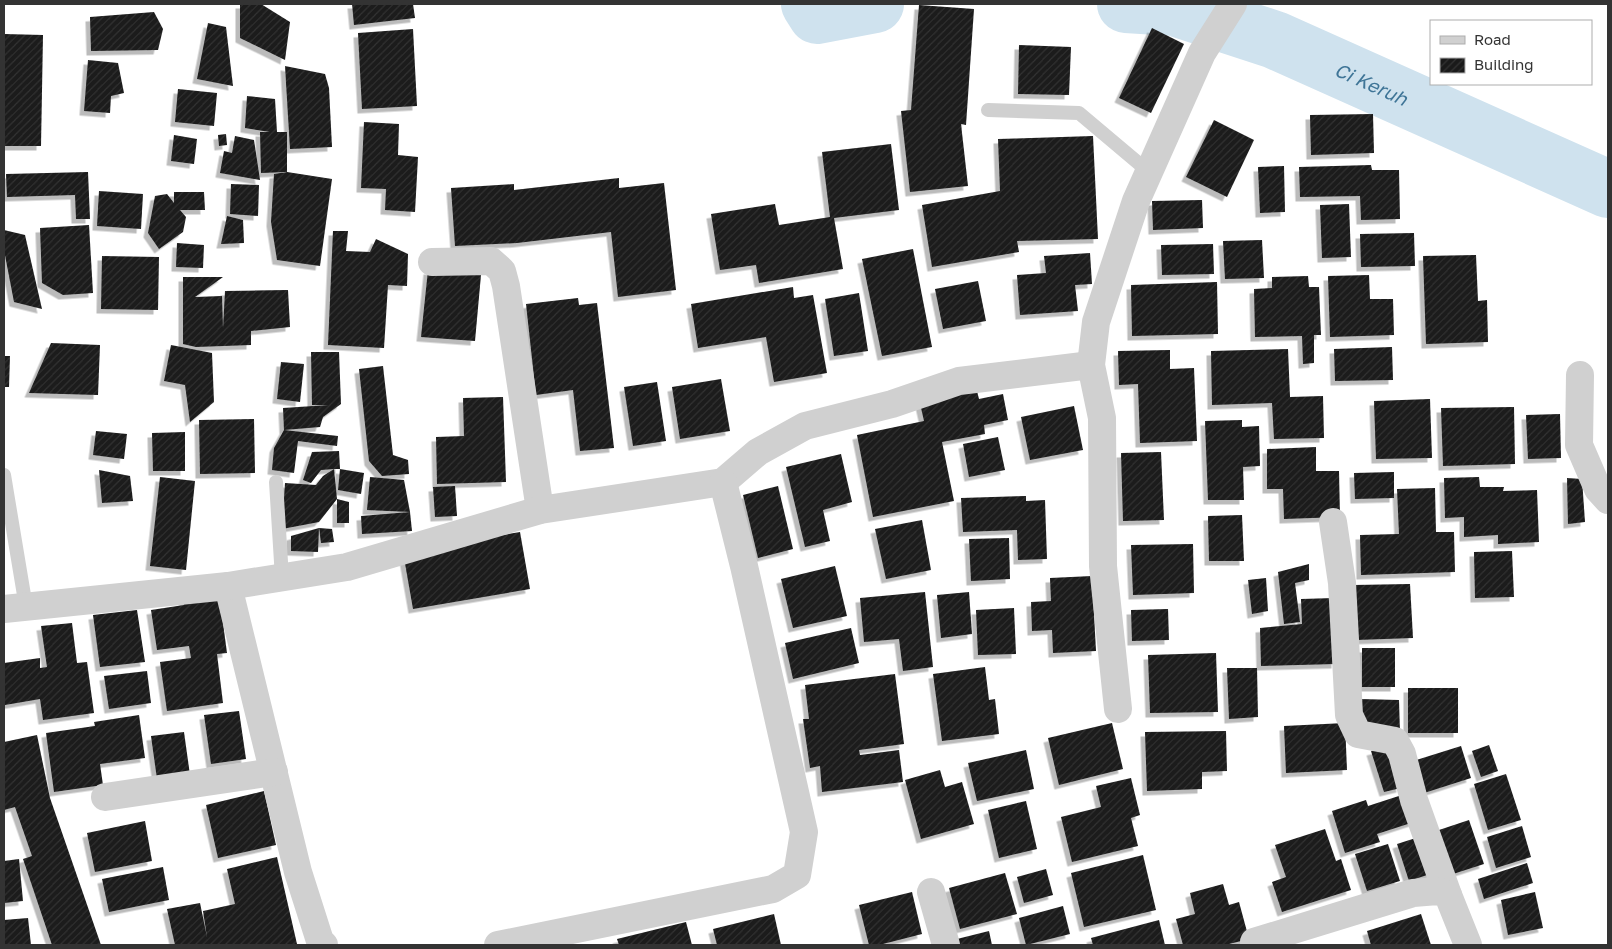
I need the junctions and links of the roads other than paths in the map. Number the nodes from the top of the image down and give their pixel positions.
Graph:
1 (1232, 4) edge
2 (988, 110) dead end
3 (1148, 172) junction
4 (432, 262) dead end
5 (1091, 365) junction
6 (1580, 376) dead end
7 (4, 475) edge
8 (276, 482) dead end
9 (723, 482) junction
10 (1608, 500) edge
11 (540, 510) junction
12 (1333, 522) dead end
13 (282, 578) junction
14 (228, 586) junction
15 (15, 608) edge
16 (1118, 709) dead end
17 (274, 772) junction
18 (105, 797) dead end
19 (931, 892) dead end
20 (1448, 895) junction
21 (1254, 942) dead end
22 (324, 945) edge
23 (498, 945) edge
24 (946, 945) edge
25 (1468, 945) edge

1 - 3 street
2 - 3 lane
3 - 5 street
4 - 11 street
5 - 9 street
5 - 16 street
6 - 10 street
7 - 15 lane
8 - 13 lane
9 - 11 street
9 - 23 street
11 - 13 street
12 - 20 street
13 - 14 street
14 - 15 street
14 - 17 street
17 - 18 street
17 - 22 street
19 - 24 street
20 - 21 street
20 - 25 street

